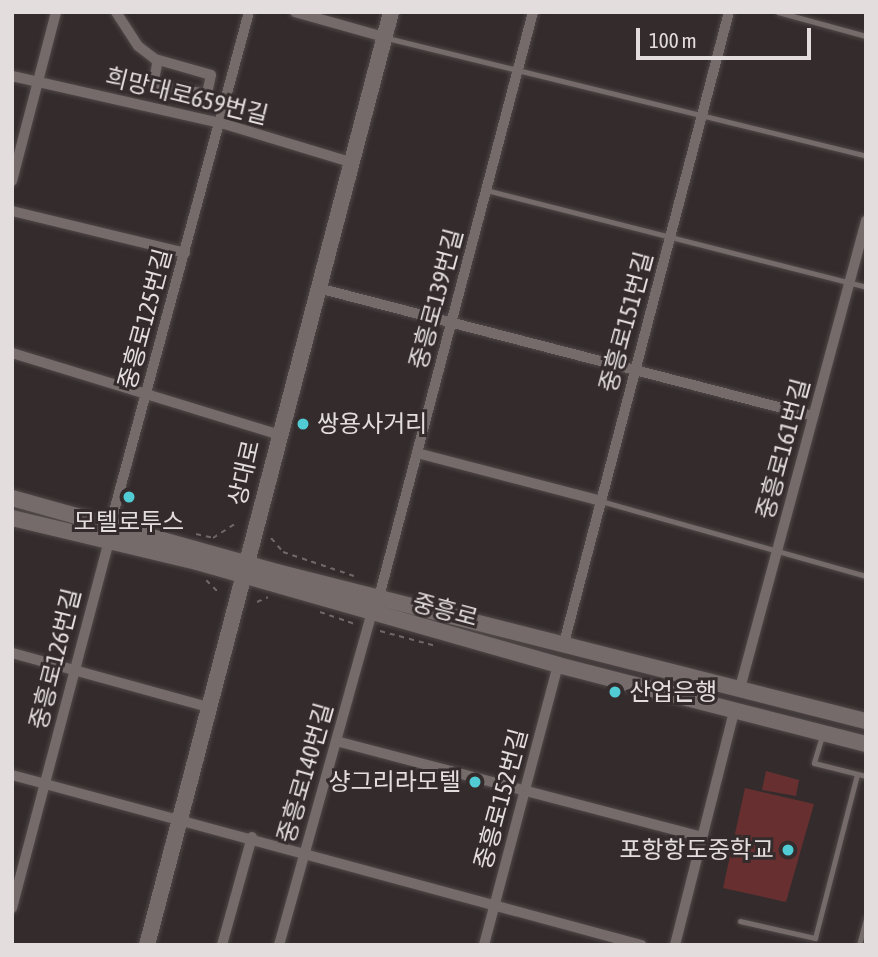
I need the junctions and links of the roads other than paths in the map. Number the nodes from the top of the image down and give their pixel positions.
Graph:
1 (56, 12) edge
2 (116, 12) edge
3 (248, 12) edge
4 (295, 12) edge
5 (391, 12) edge
6 (533, 12) edge
7 (729, 12) edge
8 (778, 12) edge
9 (866, 36) edge
10 (384, 37) junction
11 (158, 60) junction
12 (518, 68) junction
13 (12, 76) edge
14 (36, 82) junction
15 (176, 89) junction
16 (170, 112) junction
17 (702, 115) junction
18 (221, 123) junction
19 (866, 156) edge
20 (350, 162) junction
21 (12, 181) edge
22 (486, 190) junction
23 (12, 211) edge
24 (866, 221) edge
25 (670, 237) junction
26 (185, 253) junction
27 (849, 282) junction
28 (866, 287) edge
29 (318, 288) junction
30 (451, 323) junction
31 (12, 353) edge
32 (635, 371) junction
33 (147, 392) junction
34 (813, 416) junction
35 (277, 434) junction
36 (417, 453) junction
37 (12, 498) edge
38 (601, 501) junction
39 (12, 518) edge
40 (110, 526) junction
41 (108, 544) junction
42 (777, 552) junction
43 (245, 569) junction
44 (866, 576) edge
45 (379, 597) junction
46 (372, 613) junction
47 (564, 643) junction
48 (12, 653) edge
49 (558, 665) junction
50 (75, 670) junction
51 (740, 688) junction
52 (208, 707) junction
53 (734, 712) junction
54 (866, 721) edge
55 (822, 733) junction
56 (336, 741) junction
57 (866, 744) edge
58 (857, 774) junction
59 (12, 775) edge
60 (866, 776) edge
61 (46, 783) junction
62 (525, 791) junction
63 (182, 817) junction
64 (252, 837) junction
65 (703, 837) junction
66 (303, 851) junction
67 (15, 890) edge
68 (495, 902) junction
69 (12, 908) edge
70 (866, 918) edge
71 (740, 921) dead end
72 (147, 945) edge
73 (222, 945) edge
74 (279, 945) edge
75 (484, 945) edge
76 (641, 945) edge
77 (675, 945) edge
78 (859, 945) edge

1 - 14 street
2 - 11 street
3 - 18 street, 중흥로125번길
4 - 10 street
5 - 10 main road, 상대로
6 - 12 street, 중흥로139번길
7 - 17 street, 중흥로151번길
8 - 9 lane
10 - 12 lane
10 - 20 main road, 상대로
11 - 15 street
11 - 15 street
12 - 17 lane
12 - 22 street, 중흥로139번길
13 - 14 street, 희망대로659번길
14 - 16 street, 희망대로659번길
14 - 21 street
15 - 16 street
16 - 18 street, 희망대로659번길
17 - 19 lane
17 - 25 street, 중흥로151번길
18 - 20 street, 희망대로659번길
18 - 26 street, 중흥로125번길
20 - 29 main road, 상대로
22 - 25 lane
22 - 30 street, 중흥로139번길
23 - 26 street
24 - 27 street, 중흥로161번길
25 - 27 lane
25 - 32 street, 중흥로151번길
26 - 33 street, 중흥로125번길
27 - 28 lane
27 - 34 street, 중흥로161번길
29 - 30 street
29 - 35 main road, 상대로
30 - 32 street
30 - 36 street, 중흥로139번길
31 - 33 street
32 - 34 street
32 - 38 street, 중흥로151번길
33 - 35 street
33 - 40 street, 중흥로125번길
34 - 42 street, 중흥로161번길
35 - 43 main road, 상대로
36 - 38 street
36 - 45 street, 중흥로139번길
37 - 40 main road, 중흥로
38 - 42 lane
38 - 47 street, 중흥로151번길
39 - 41 main road, 중흥로
40 - 43 main road, 중흥로
41 - 43 main road, 중흥로
41 - 50 street, 중흥로126번길
42 - 44 lane
42 - 51 street, 중흥로161번길
43 - 45 main road, 중흥로
43 - 46 main road, 중흥로
43 - 52 main road, 상대로
45 - 47 main road, 중흥로
46 - 49 main road, 중흥로
46 - 56 street, 중흥로140번길
47 - 51 main road, 중흥로
48 - 50 street
49 - 53 main road, 중흥로
49 - 62 street, 중흥로152번길
50 - 52 street
50 - 61 street, 중흥로126번길
51 - 54 main road, 중흥로
52 - 63 main road, 상대로
53 - 55 main road, 중흥로
53 - 65 street
55 - 57 main road, 중흥로
55 - 58 lane
56 - 62 street
56 - 66 street, 중흥로140번길
58 - 60 lane
58 - 71 lane
59 - 61 street
61 - 63 street
61 - 67 street, 중흥로126번길
62 - 65 street
62 - 68 street, 중흥로152번길
63 - 64 street
63 - 72 main road, 상대로
64 - 66 street
64 - 73 street
65 - 77 street
66 - 68 street
66 - 74 street, 중흥로140번길
67 - 69 street, 중흥로126번길
68 - 75 street, 중흥로152번길
68 - 76 street
70 - 78 lane

